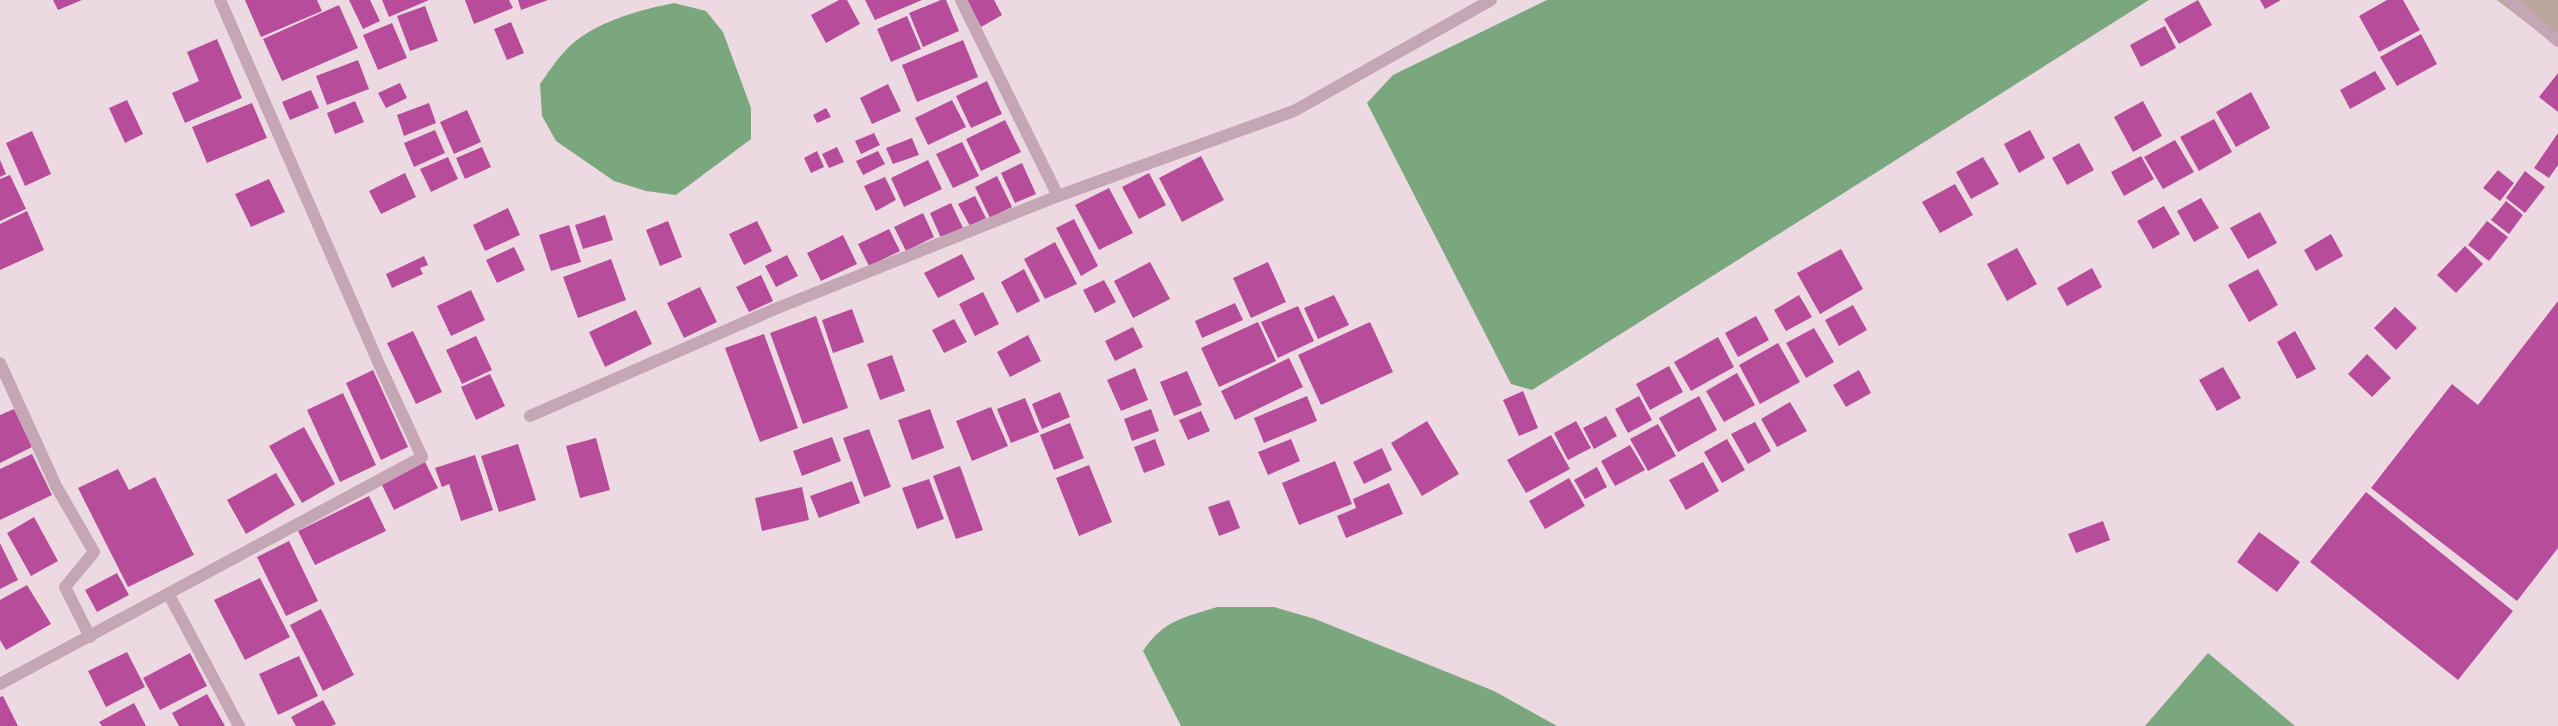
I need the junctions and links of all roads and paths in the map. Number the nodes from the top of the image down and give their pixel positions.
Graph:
1 (220, 0) edge
2 (961, 0) edge
3 (1491, 0) edge
4 (2510, 0) edge
5 (2558, 40) edge
6 (1058, 196) junction
7 (0, 363) edge
8 (530, 416) dead end
9 (169, 595) junction
10 (90, 637) junction
11 (0, 684) edge
12 (239, 726) edge

1 - 9 street
2 - 6 street
3 - 6 street
4 - 5 street
6 - 8 street
7 - 10 street
9 - 10 street
9 - 12 street
10 - 11 street

